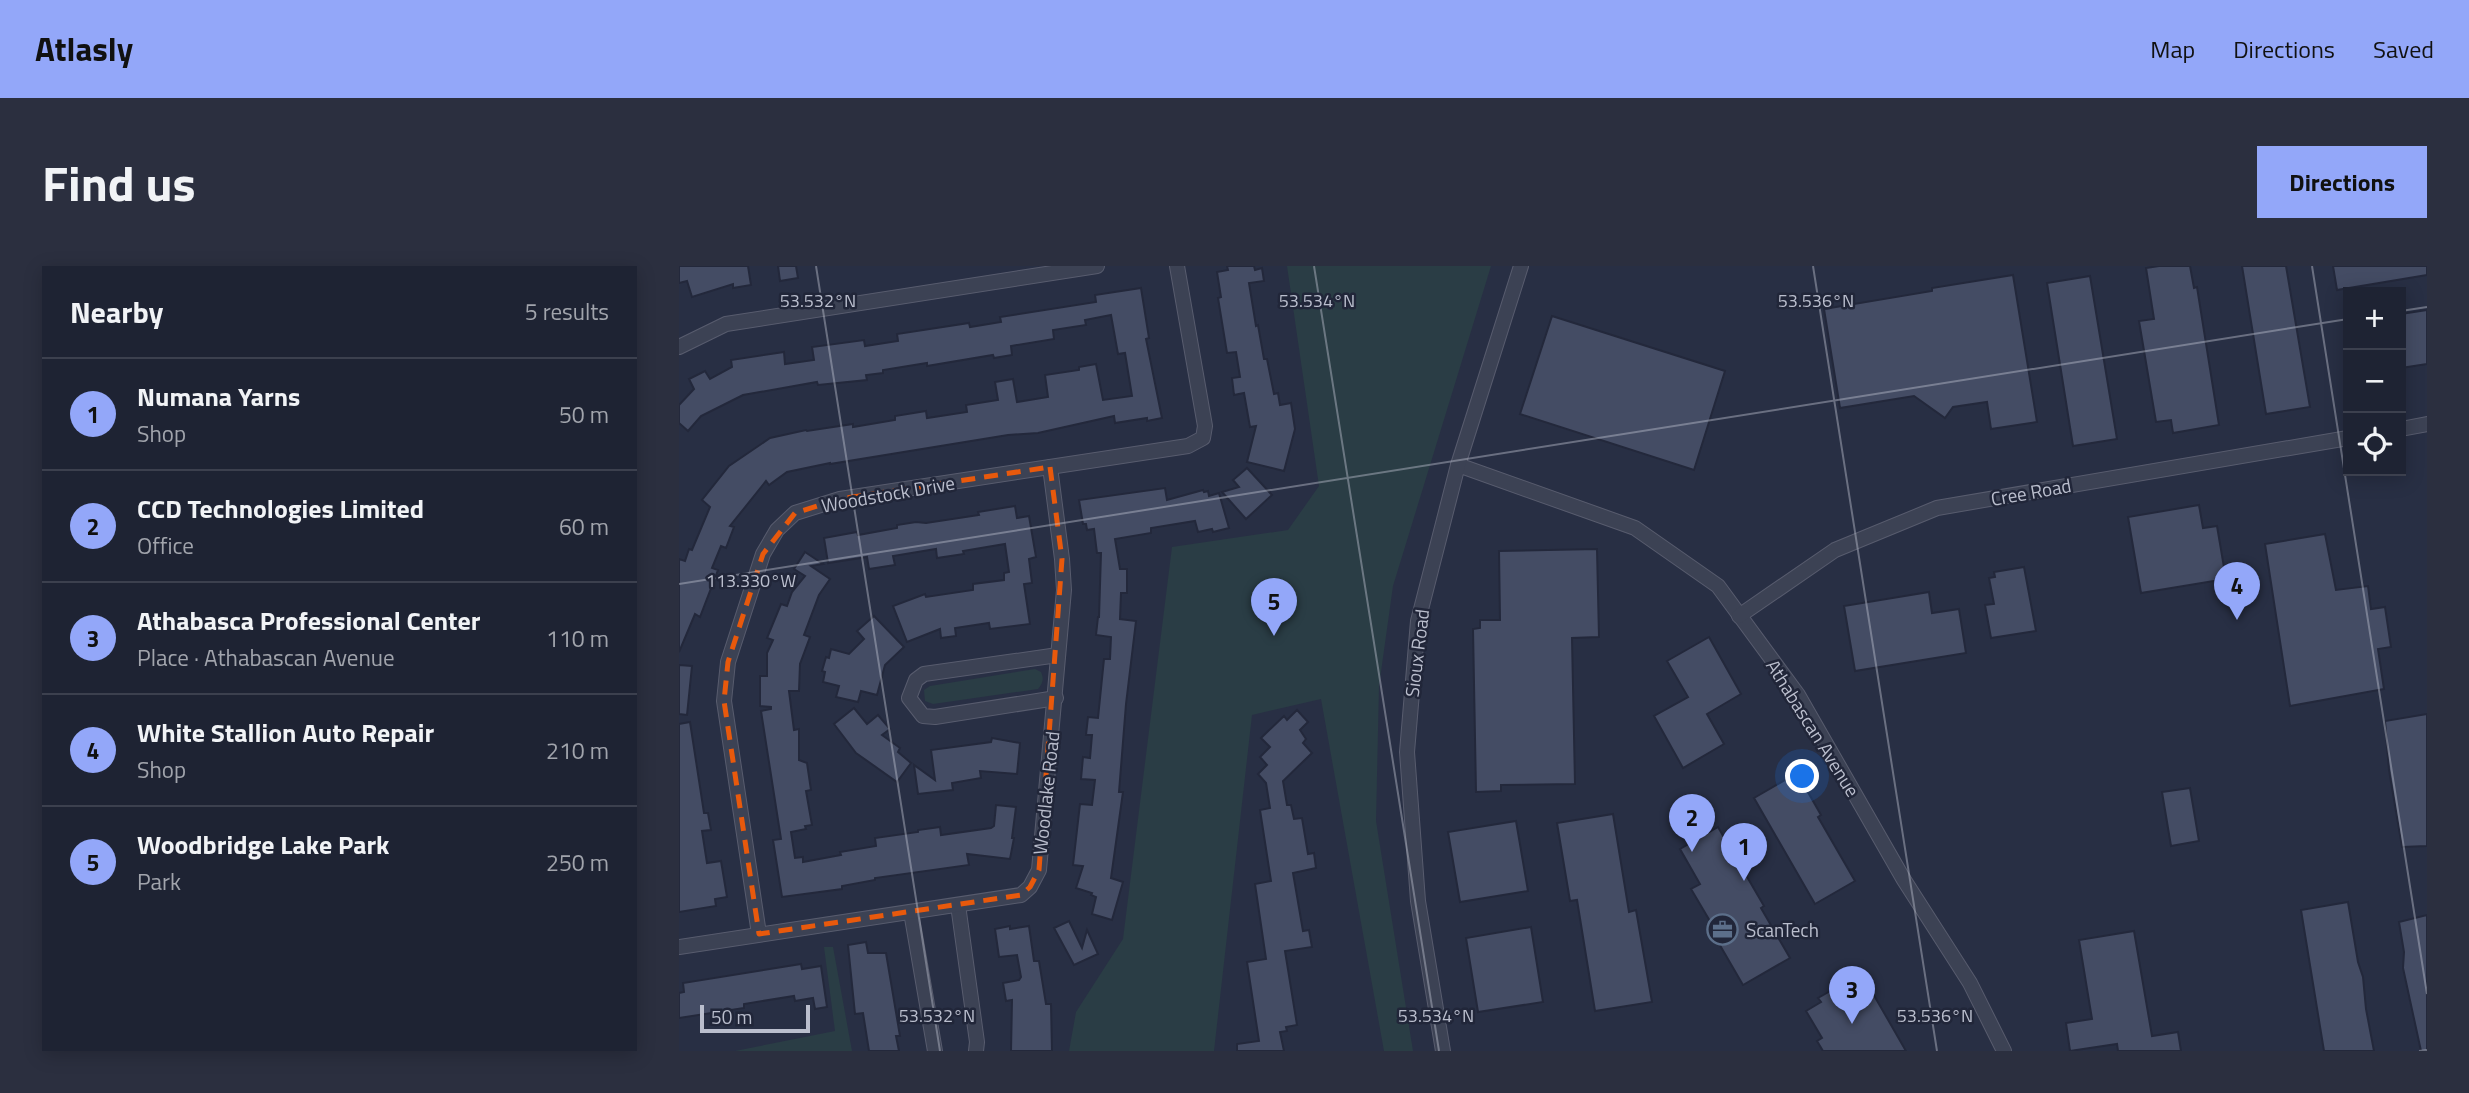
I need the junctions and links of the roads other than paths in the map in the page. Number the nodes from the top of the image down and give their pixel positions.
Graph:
1 (1097, 266) edge
2 (1177, 266) edge
3 (1521, 266) edge
4 (679, 346) edge
5 (2427, 424) edge
6 (2406, 428) edge
7 (2343, 439) edge
8 (1458, 465) junction
9 (1050, 467) junction
10 (1739, 616) junction
11 (1058, 655) junction
12 (1056, 698) junction
13 (958, 905) junction
14 (911, 912) junction
15 (759, 934) junction
16 (679, 947) edge
17 (936, 1051) edge
18 (976, 1051) edge
19 (1443, 1051) edge
20 (2004, 1051) edge

1 - 4 street
2 - 9 street, Woodstock Drive
3 - 8 street, Sioux Road
5 - 6 street
7 - 10 street, Cree Road
8 - 10 street, Athabascan Avenue
8 - 19 street, Sioux Road
9 - 11 street, Woodlake Road
9 - 15 street, Woodstock Drive
10 - 20 street, Athabascan Avenue
11 - 12 street, Woodlake Road
11 - 12 street
12 - 13 street, Woodlake Road
13 - 14 street, Woodlake Road
13 - 18 street
14 - 15 street, Woodlake Road
14 - 17 street
15 - 16 street, Woodlake Road

